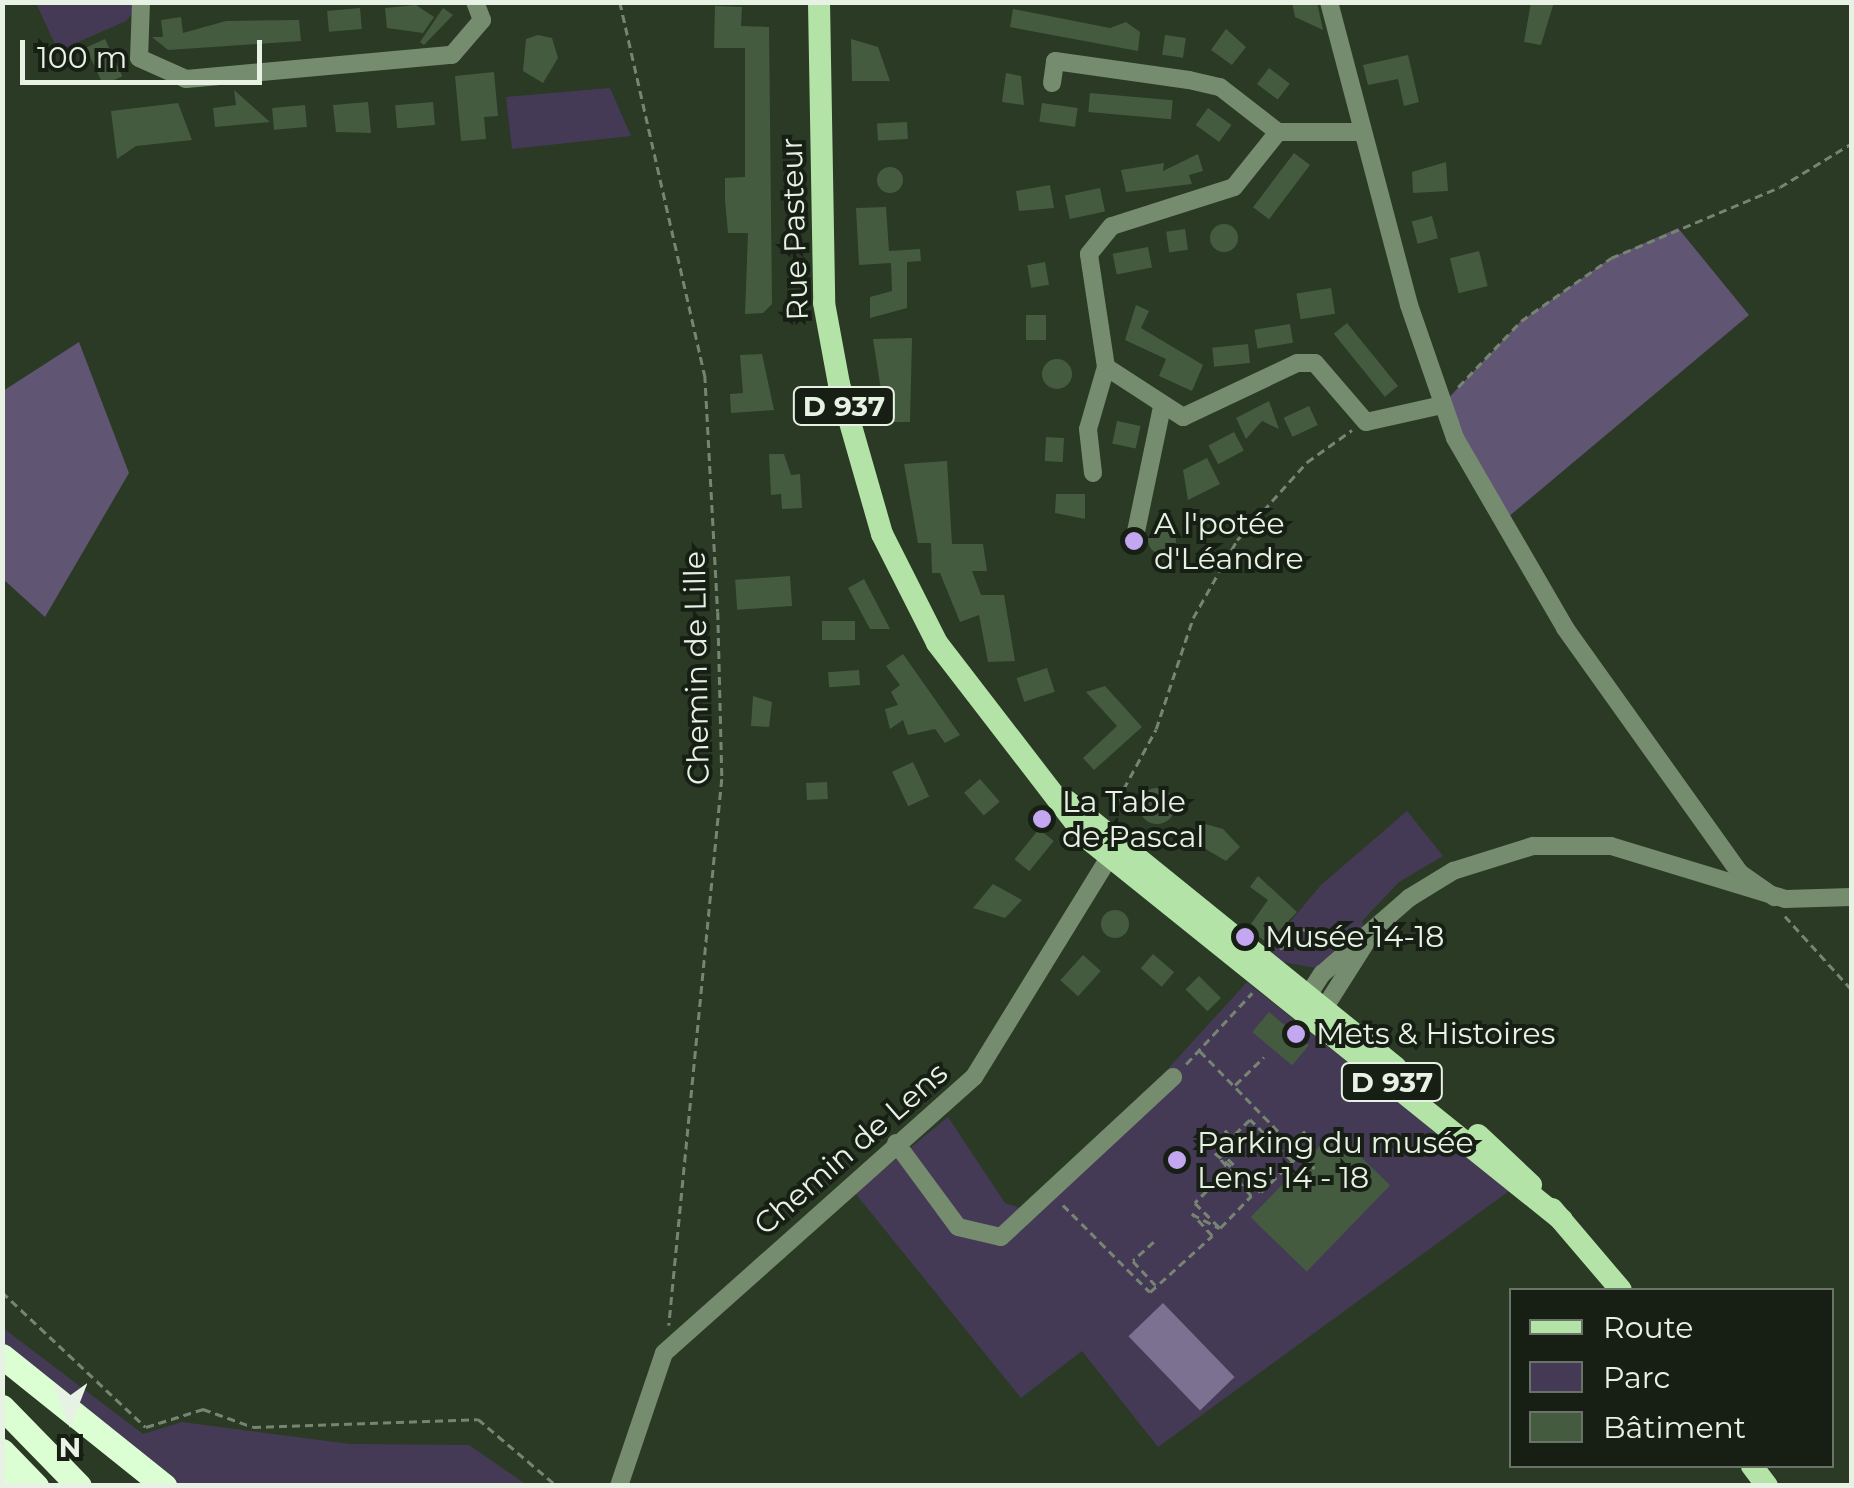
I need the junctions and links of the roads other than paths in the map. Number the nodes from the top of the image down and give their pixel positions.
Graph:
1 (141, 2) edge
2 (475, 2) edge
3 (819, 2) edge
4 (1329, 2) edge
5 (1052, 82) dead end
6 (1278, 132) junction
7 (1360, 132) junction
8 (1106, 367) junction
9 (1442, 405) junction
10 (1162, 408) junction
11 (1093, 474) dead end
12 (1134, 541) dead end
13 (1113, 849) junction
14 (1774, 897) junction
15 (1852, 897) edge
16 (1357, 942) junction
17 (1312, 1009) junction
18 (1173, 1078) road end
19 (896, 1143) junction
20 (1618, 1288) edge
21 (2, 1356) edge
22 (2, 1407) edge
23 (2, 1451) edge
24 (2, 1477) edge
25 (10, 1486) edge
26 (36, 1486) edge
27 (79, 1486) edge
28 (164, 1486) edge
29 (619, 1486) edge

1 - 2 street
3 - 13 main road, Rue Pasteur / D 937
4 - 7 street
5 - 6 street
6 - 7 street
6 - 8 street
7 - 9 street
8 - 10 street
8 - 11 street
9 - 10 street
9 - 14 street
10 - 12 street
13 - 17 main road, Rue Pasteur / D 937
13 - 19 street, Chemin de Lens
14 - 15 street
14 - 16 street
16 - 17 street
16 - 17 street
17 - 20 main road, Rue Pasteur / D 937
18 - 19 street
19 - 29 street, Chemin de Lens
21 - 28 highway
22 - 27 highway
23 - 26 highway
24 - 25 highway

